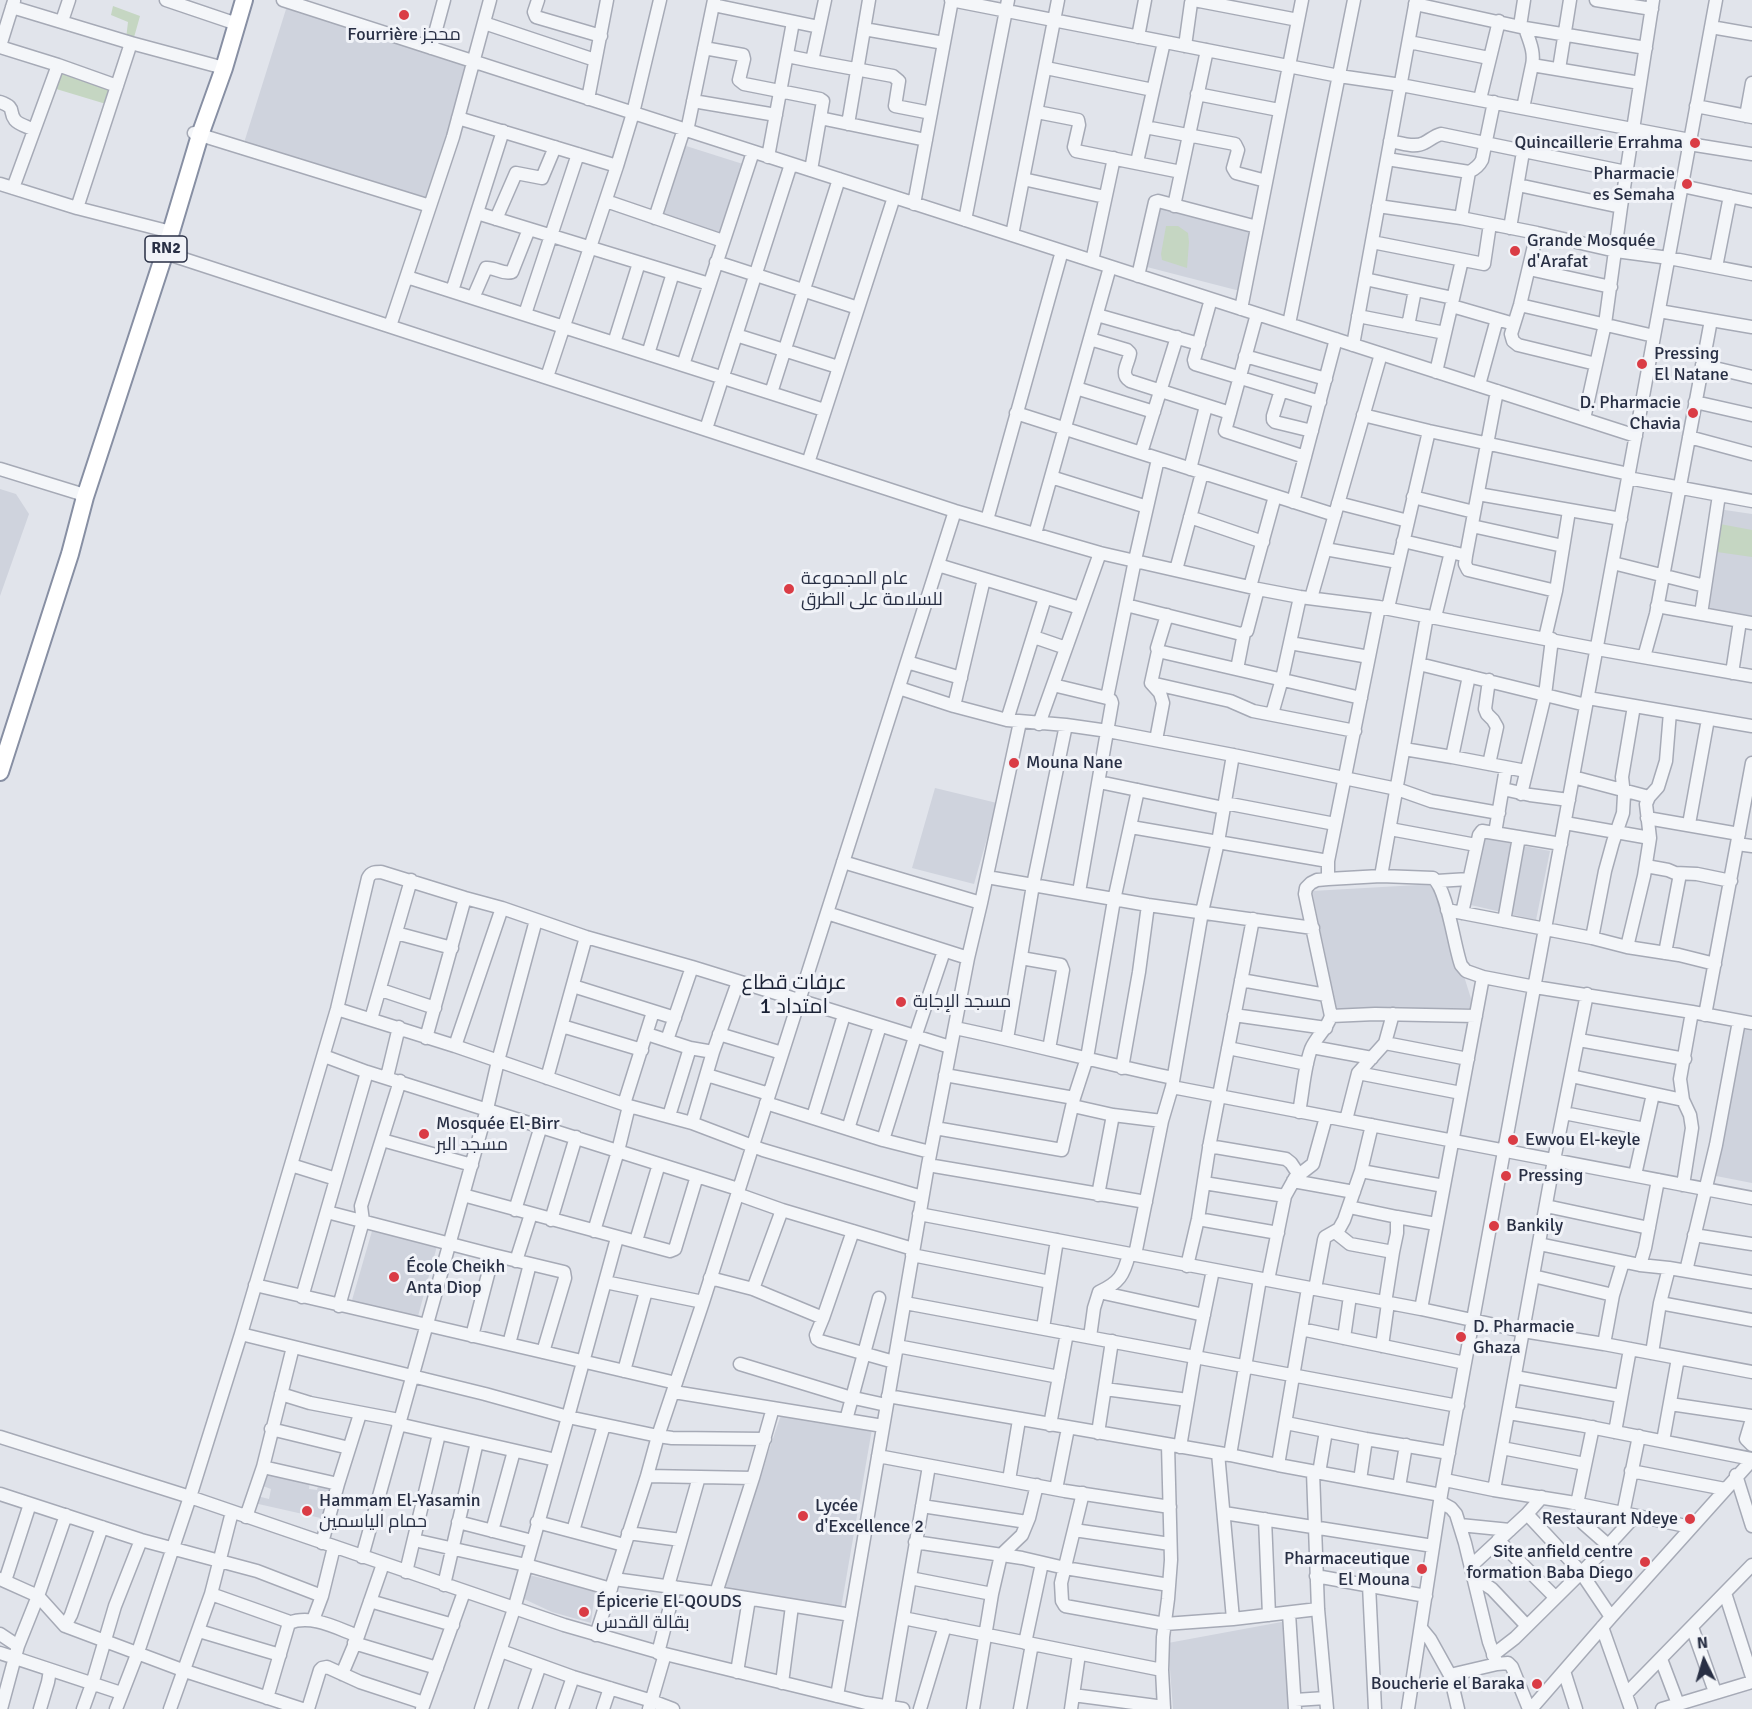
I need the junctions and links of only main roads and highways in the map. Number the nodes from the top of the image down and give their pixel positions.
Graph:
1 (234, 0) edge
2 (244, 0) edge
3 (233, 22) junction
4 (81, 495) junction
5 (0, 734) edge
6 (0, 772) edge

1 - 3 highway, RN2
2 - 3 highway, RN2
3 - 4 highway, RN2
4 - 5 highway, RN2
4 - 6 highway, RN2

